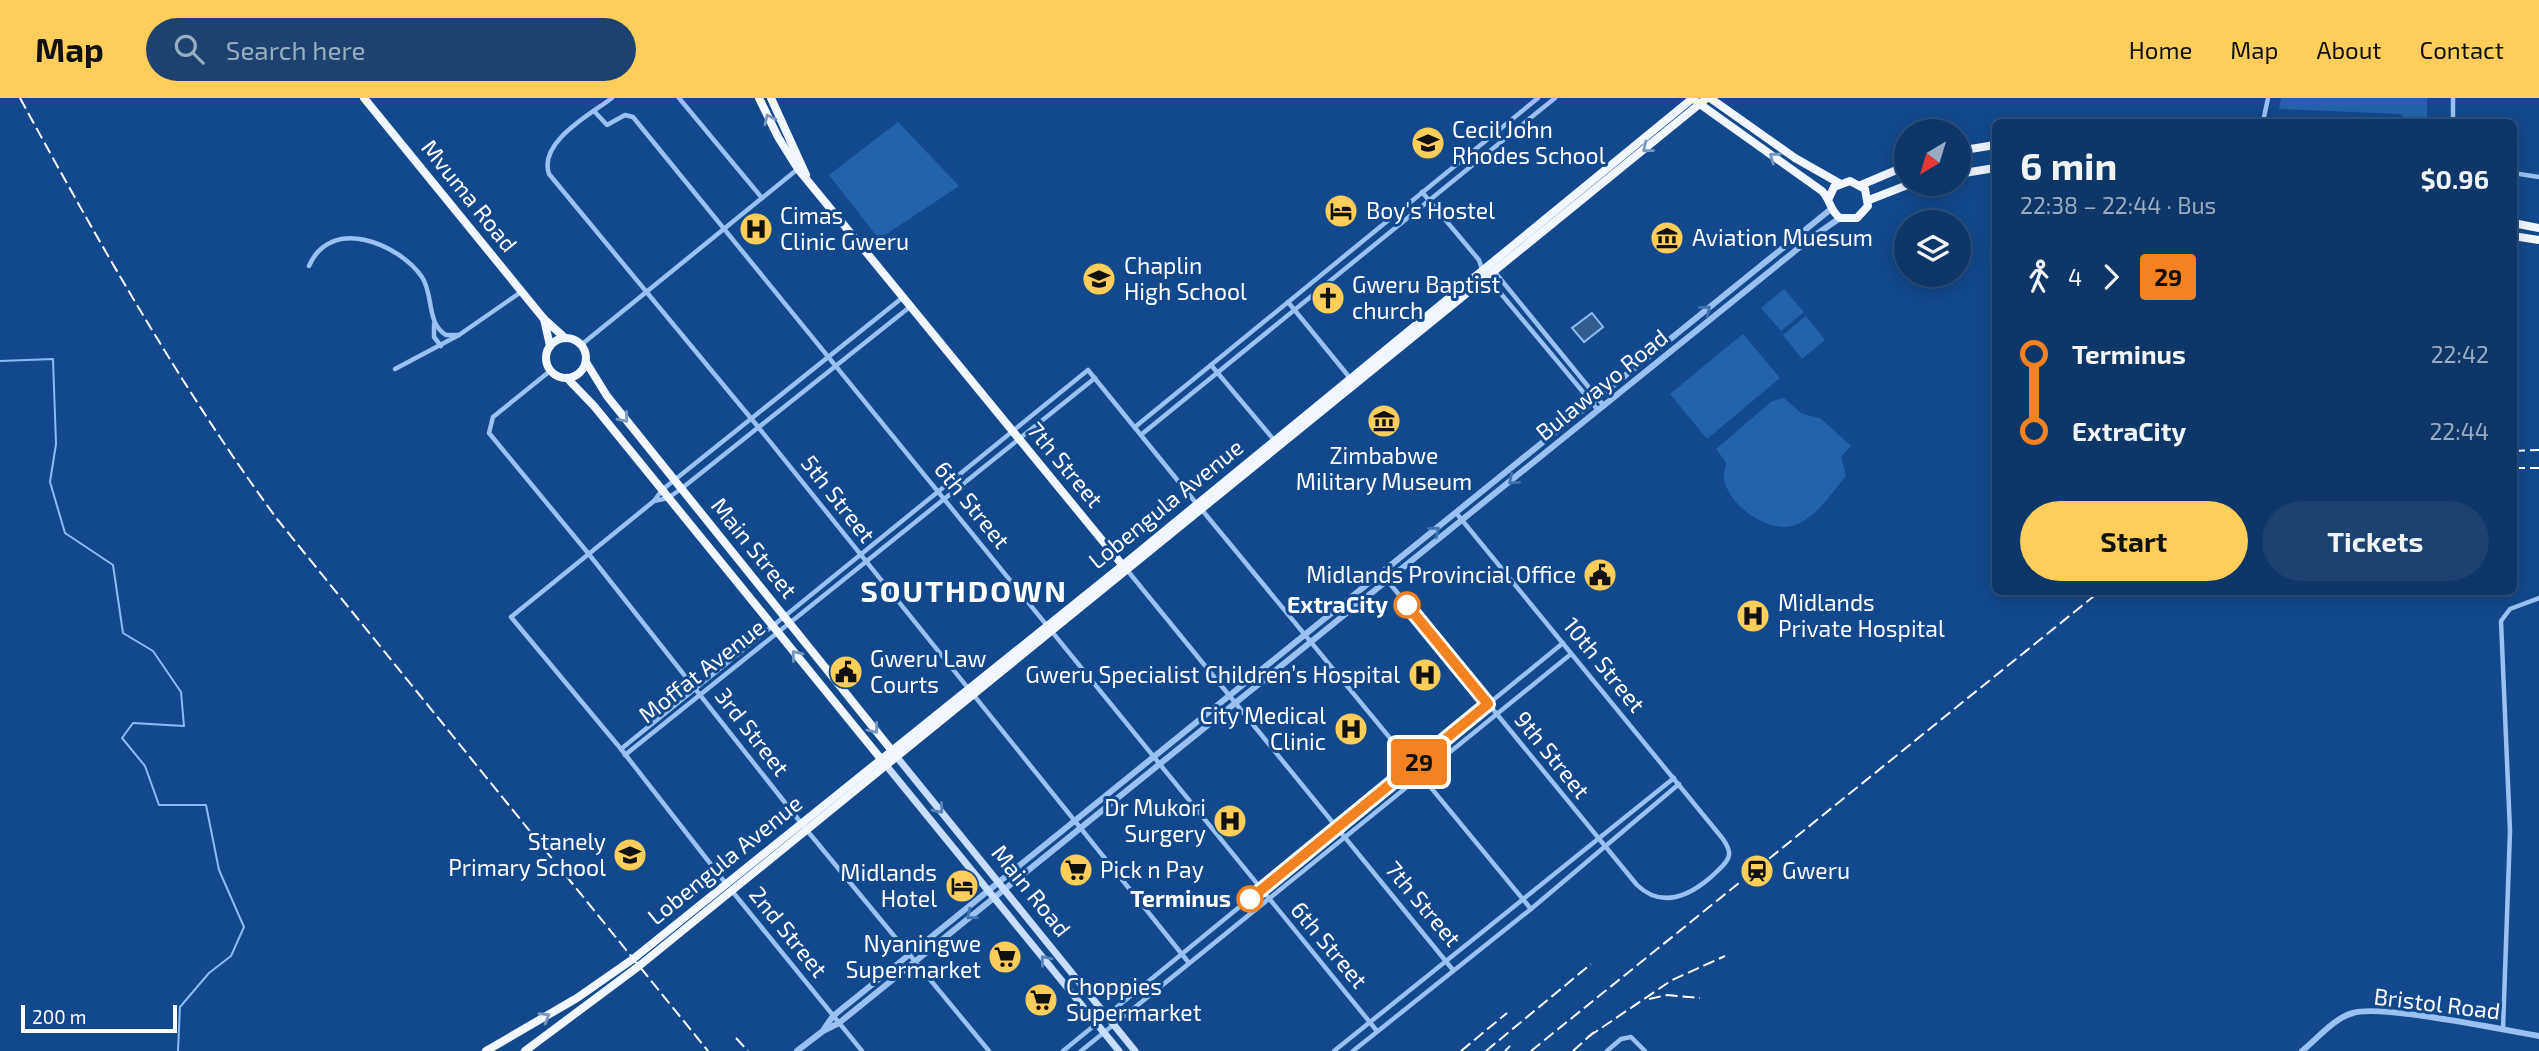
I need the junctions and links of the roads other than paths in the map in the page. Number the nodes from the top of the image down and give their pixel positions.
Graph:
1 (363, 98) edge
2 (612, 98) edge
3 (679, 98) edge
4 (759, 98) edge
5 (771, 98) edge
6 (1538, 98) edge
7 (1555, 98) edge
8 (2268, 98) edge
9 (2453, 98) edge
10 (1699, 99) edge
11 (594, 111) junction
12 (2264, 119) edge
13 (2454, 119) edge
14 (1992, 145) edge
15 (1971, 149) edge
16 (800, 167) junction
17 (1992, 169) edge
18 (1894, 171) edge
19 (1971, 172) edge
20 (2517, 174) edge
21 (2539, 177) edge
22 (1839, 183) junction
23 (1861, 185) junction
24 (1894, 190) edge
25 (1422, 192) junction
26 (762, 198) junction
27 (1829, 198) junction
28 (1428, 199) junction
29 (1869, 200) junction
30 (1831, 209) junction
31 (1840, 218) junction
32 (2517, 224) edge
33 (2539, 228) edge
34 (723, 230) junction
35 (1803, 231) junction
36 (2517, 237) edge
37 (1811, 238) junction
38 (2539, 240) edge
39 (1359, 244) junction
40 (1365, 251) junction
41 (309, 266) dead end
42 (1486, 268) junction
43 (522, 291) junction
44 (647, 291) junction
45 (904, 296) junction
46 (1288, 302) junction
47 (911, 305) junction
48 (1294, 309) junction
49 (544, 319) junction
50 (434, 323) junction
51 (1249, 334) junction
52 (459, 335) junction
53 (565, 338) junction
54 (1255, 341) junction
55 (581, 345) junction
56 (441, 346) junction
57 (550, 346) junction
58 (829, 357) junction
59 (586, 362) junction
60 (836, 365) junction
61 (1211, 365) junction
62 (395, 369) dead end
63 (550, 371) junction
64 (1217, 372) junction
65 (567, 378) junction
66 (1095, 378) junction
67 (1352, 381) junction
68 (607, 396) junction
69 (1594, 400) junction
70 (594, 406) junction
71 (1601, 408) junction
72 (751, 419) junction
73 (1135, 426) junction
74 (759, 428) junction
75 (1012, 431) junction
76 (1142, 434) junction
77 (641, 439) junction
78 (1018, 439) junction
79 (1277, 443) junction
80 (628, 448) junction
81 (675, 481) junction
82 (681, 489) junction
83 (938, 489) junction
84 (665, 494) junction
85 (944, 498) junction
86 (654, 500) junction
87 (1198, 506) junction
88 (1457, 514) junction
89 (1463, 520) junction
90 (716, 531) junction
91 (703, 542) junction
92 (588, 553) junction
93 (859, 554) junction
94 (866, 563) junction
95 (1124, 567) junction
96 (1382, 574) junction
97 (752, 575) junction
98 (1387, 581) junction
99 (739, 585) junction
100 (2539, 598) edge
101 (784, 615) junction
102 (791, 623) junction
103 (772, 625) junction
104 (1049, 627) junction
105 (778, 633) junction
106 (1308, 639) junction
107 (1563, 643) junction
108 (1571, 654) junction
109 (824, 665) junction
110 (812, 674) junction
111 (695, 687) junction
112 (970, 691) junction
113 (700, 694) junction
114 (1228, 696) junction
115 (853, 702) junction
116 (1234, 703) junction
117 (1488, 704) junction
118 (842, 711) junction
119 (1497, 715) junction
120 (621, 748) junction
121 (893, 753) junction
122 (625, 754) junction
123 (1156, 760) junction
124 (883, 761) junction
125 (1412, 768) junction
126 (1419, 777) junction
127 (1674, 778) junction
128 (1679, 784) junction
129 (803, 825) junction
130 (1078, 825) junction
131 (1336, 829) junction
132 (1598, 838) junction
133 (1344, 839) junction
134 (1605, 847) junction
135 (998, 882) junction
136 (729, 887) junction
137 (1004, 889) junction
138 (1262, 890) junction
139 (1643, 891) joint
140 (990, 894) junction
141 (1522, 898) junction
142 (1268, 899) junction
143 (1531, 909) junction
144 (909, 954) junction
145 (1182, 954) junction
146 (915, 961) junction
147 (1445, 961) junction
148 (1189, 963) junction
149 (1453, 970) junction
150 (1107, 1015) junction
151 (833, 1016) junction
152 (1370, 1022) junction
153 (839, 1023) junction
154 (1097, 1023) junction
155 (1114, 1024) junction
156 (2503, 1030) junction
157 (823, 1031) junction
158 (1377, 1031) junction
159 (1104, 1033) junction
160 (2539, 1036) edge
161 (486, 1051) edge
162 (525, 1051) edge
163 (799, 1051) edge
164 (862, 1051) edge
165 (989, 1051) edge
166 (1063, 1051) edge
167 (1081, 1051) edge
168 (1119, 1051) edge
169 (1135, 1051) edge
170 (1334, 1051) edge
171 (1353, 1051) edge
172 (1607, 1051) edge
173 (1645, 1051) edge
174 (2302, 1051) edge

1 - 43 highway, Mvuma Road
2 - 11 street, 5th Street
3 - 26 street
16 -> 4 highway, 7th Street
5 - 16 highway, 7th Street
6 - 25 street
7 - 28 street
8 - 12 street
9 - 13 street
10 - 22 highway
27 -> 10 highway
10 - 42 highway, Lobengula Avenue
11 - 34 street, 6th Street
11 - 44 street, 5th Street
14 - 15 highway
16 - 26 street
16 - 45 highway, 7th Street
17 - 19 highway
18 - 23 highway
20 - 21 street
22 - 23 highway
22 - 27 highway
23 - 29 highway
24 - 29 highway
25 - 28 street
25 - 39 street
26 - 34 street
27 - 30 highway
28 - 40 street
28 - 42 street
29 - 31 highway
30 - 31 highway
30 - 35 street, Bulawayo Road
31 - 37 street, Bulawayo Road
32 - 33 highway
34 - 44 street
34 - 58 street, 6th Street
35 - 37 street
69 -> 35 street, Bulawayo Road
36 - 38 highway
37 - 71 street, Bulawayo Road
39 - 40 street
39 - 46 street
40 - 48 street
41 - 50 street
42 - 67 highway, Lobengula Avenue
42 - 69 street
42 - 69 street
43 - 49 highway, Mvuma Road
43 - 52 street
44 - 55 street
44 - 72 street, 5th Street
45 - 47 highway, 7th Street
45 - 58 street
46 - 48 street
46 - 51 street
47 - 60 street
47 - 75 highway, 7th Street
48 - 54 street
48 - 67 street
49 - 53 highway, Mvuma Road
49 - 57 highway, Mvuma Road
50 - 52 street
50 - 56 street
51 - 54 street
51 - 61 street
52 - 56 street
53 - 55 highway
53 - 57 highway
54 - 64 street
55 - 59 highway, Main Street
56 - 62 street
57 - 63 highway
58 - 60 street, 6th Street
58 - 72 street
59 - 65 highway
59 - 68 highway, Main Street
60 - 74 street
60 - 83 street, 6th Street
61 - 64 street
61 - 73 street
63 - 65 highway, Main Street
63 - 92 street, 3rd Street
64 - 76 street
64 - 79 street
65 - 70 highway, Main Street
66 - 73 street
66 - 75 street, Moffat Avenue
66 - 78 street, Moffat Avenue
67 - 79 highway, Lobengula Avenue
68 - 70 highway
68 -> 77 highway, Main Street
69 - 71 street
69 - 88 street, Bulawayo Road
70 - 80 highway, Main Street
71 -> 89 street, Bulawayo Road
72 - 74 street, 5th Street
72 - 81 street
73 - 76 street
74 - 82 street
74 - 93 street, 5th Street
75 - 78 highway, 7th Street
75 - 83 street, Moffat Avenue
76 - 87 street
77 - 80 highway
77 - 81 highway, Main Street
78 - 85 street, Moffat Avenue
78 - 95 highway, 7th Street
79 - 87 highway, Lobengula Avenue
80 - 84 highway, Main Street
81 - 82 highway, Main Street
81 - 84 street
82 - 84 street
82 - 90 highway, Main Street
83 - 85 street, 6th Street
83 - 93 street, Moffat Avenue
84 - 86 street
84 - 86 street
84 - 91 highway, Main Street
85 - 94 street, Moffat Avenue
85 - 104 street, 6th Street
86 - 92 street
87 - 95 highway, Lobengula Avenue
87 - 106 street
88 - 89 street, 10th Street
96 -> 88 street, Bulawayo Road
89 - 98 street, Bulawayo Road
89 - 107 street, 10th Street
90 - 91 highway
90 - 97 highway, Main Street
91 - 99 highway, Main Street
92 - 111 street, 3rd Street
92 - 120 street, 2nd Street
93 - 94 street, 5th Street
93 - 101 street, Moffat Avenue
94 - 102 street, Moffat Avenue
94 - 112 street, 5th Street
95 - 104 highway, Lobengula Avenue
95 - 114 street, 7th Street
96 - 98 street, 9th Street
96 - 106 street, Bulawayo Road
97 - 99 highway
97 - 101 highway, Main Street
98 - 106 street, Bulawayo Road
98 - 117 street, 9th Street
99 - 103 highway, Main Street
100 - 156 street
101 - 102 highway, Main Street
101 - 103 street, Moffat Avenue
102 - 105 street, Moffat Avenue
102 - 109 highway, Main Street
103 - 105 highway, Main Street
103 - 111 street, Moffat Avenue
104 - 112 highway, Lobengula Avenue
104 - 123 street, 6th Street
110 -> 105 highway, Main Street
105 - 113 street, Moffat Avenue
106 - 114 street
106 - 116 street
106 - 125 street
107 - 108 street, 10th Street
107 - 117 street
108 - 119 street
108 - 127 street, 10th Street
109 - 110 highway
109 - 115 highway, Main Street
110 - 118 highway, Main Street
111 - 113 street, 3rd Street
111 - 120 street, Moffat Avenue
112 - 121 highway, Lobengula Avenue
112 - 130 street, 5th Street
113 - 122 street, Moffat Avenue
113 - 129 street, 3rd Street
114 - 116 street, 7th Street
114 - 123 street
115 - 118 highway
115 -> 121 highway, Main Street
116 - 123 street
116 - 131 street, 7th Street
117 - 119 street, 9th Street
117 - 125 street
118 - 124 highway, Main Street
119 - 126 street
119 - 132 street, 9th Street
120 - 122 street, 2nd Street
121 - 124 highway, Lobengula Avenue
121 -> 135 main road, Main Road
122 - 136 street, 2nd Street
123 - 130 street
123 - 138 street, 6th Street
124 - 129 highway, Lobengula Avenue
124 - 140 main road, Main Road
125 - 126 street
125 - 131 street
126 - 133 street
126 - 141 street
127 - 128 street, 10th Street
127 - 132 street
128 - 134 street
128 - 139 street, 10th Street
129 - 136 highway, Lobengula Avenue
129 - 144 street, 3rd Street
130 - 135 street
130 - 137 street
130 - 145 street, 5th Street
131 - 133 street, 7th Street
131 - 138 street
132 - 134 street, 9th Street
132 - 141 street
133 - 142 street
133 - 147 street, 7th Street
134 - 139 street, 9th Street
134 - 143 street
135 - 137 main road, Main Road
135 - 140 street
136 - 151 street, 2nd Street
161 -> 136 highway, Lobengula Avenue
136 - 162 highway, Lobengula Avenue
137 - 140 street
137 - 150 main road, Main Road
138 - 142 street, 6th Street
138 - 145 street
140 - 144 street
140 -> 146 street
154 -> 140 main road, Main Road
141 - 143 street
141 - 147 street
142 - 148 street
142 - 152 street, 6th Street
143 - 149 street
144 - 146 street, 3rd Street
144 - 151 street
145 - 148 street, 5th Street
145 - 150 street
146 - 153 street
146 - 165 street, 3rd Street
147 - 149 street, 7th Street
147 - 152 street
148 - 155 street
149 - 158 street
150 - 154 street
150 - 155 main road, Main Road
151 - 153 street, 2nd Street
151 - 157 street
152 - 158 street, 6th Street
152 - 170 street
153 - 157 street
153 - 164 street, 2nd Street
154 - 159 main road, Main Road
154 - 166 street
155 - 159 street
155 - 169 main road, Main Road
156 - 160 street, Bristol Road
156 - 174 street, Bristol Road
157 - 163 street
158 - 171 street
159 - 167 street
159 - 168 main road, Main Road
172 - 173 street

